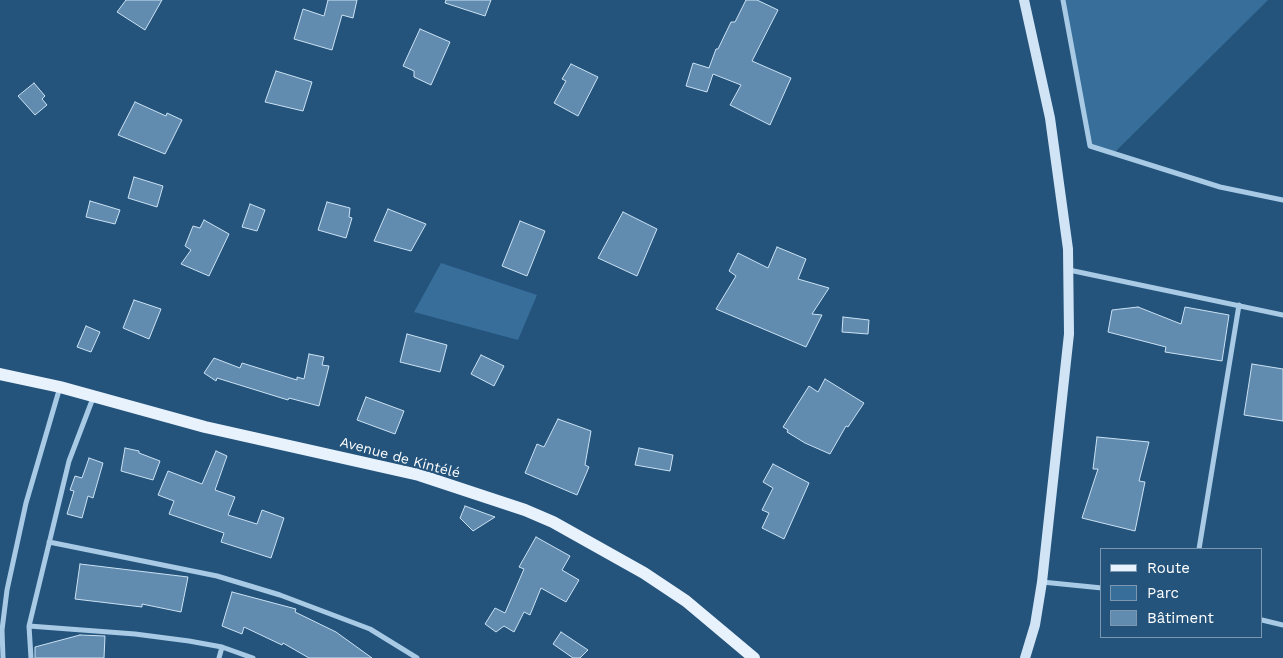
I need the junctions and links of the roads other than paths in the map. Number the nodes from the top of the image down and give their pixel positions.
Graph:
1 (1024, 0) edge
2 (1063, 0) edge
3 (1283, 200) edge
4 (1069, 270) junction
5 (1239, 306) junction
6 (1283, 315) edge
7 (0, 374) edge
8 (60, 387) junction
9 (93, 396) junction
10 (49, 542) junction
11 (1199, 548) edge
12 (1042, 582) junction
13 (1100, 588) edge
14 (1263, 620) edge
15 (1283, 625) edge
16 (29, 626) junction
17 (1, 630) edge
18 (222, 647) junction
19 (3, 658) edge
20 (31, 658) edge
21 (219, 658) edge
22 (253, 658) edge
23 (417, 658) edge
24 (754, 658) edge
25 (1025, 658) edge

1 - 4 street
2 - 3 street
4 - 5 street
4 - 12 street
5 - 6 street
5 - 11 street
7 - 8 main road, Avenue de Kintélé
8 - 9 main road, Avenue de Kintélé
8 - 17 street
9 - 10 street
9 - 24 main road, Avenue de Kintélé
10 - 16 street
10 - 23 street
12 - 13 street
12 - 25 street
14 - 15 street
16 - 18 street
16 - 20 street
17 - 19 street
18 - 21 street
18 - 22 street

